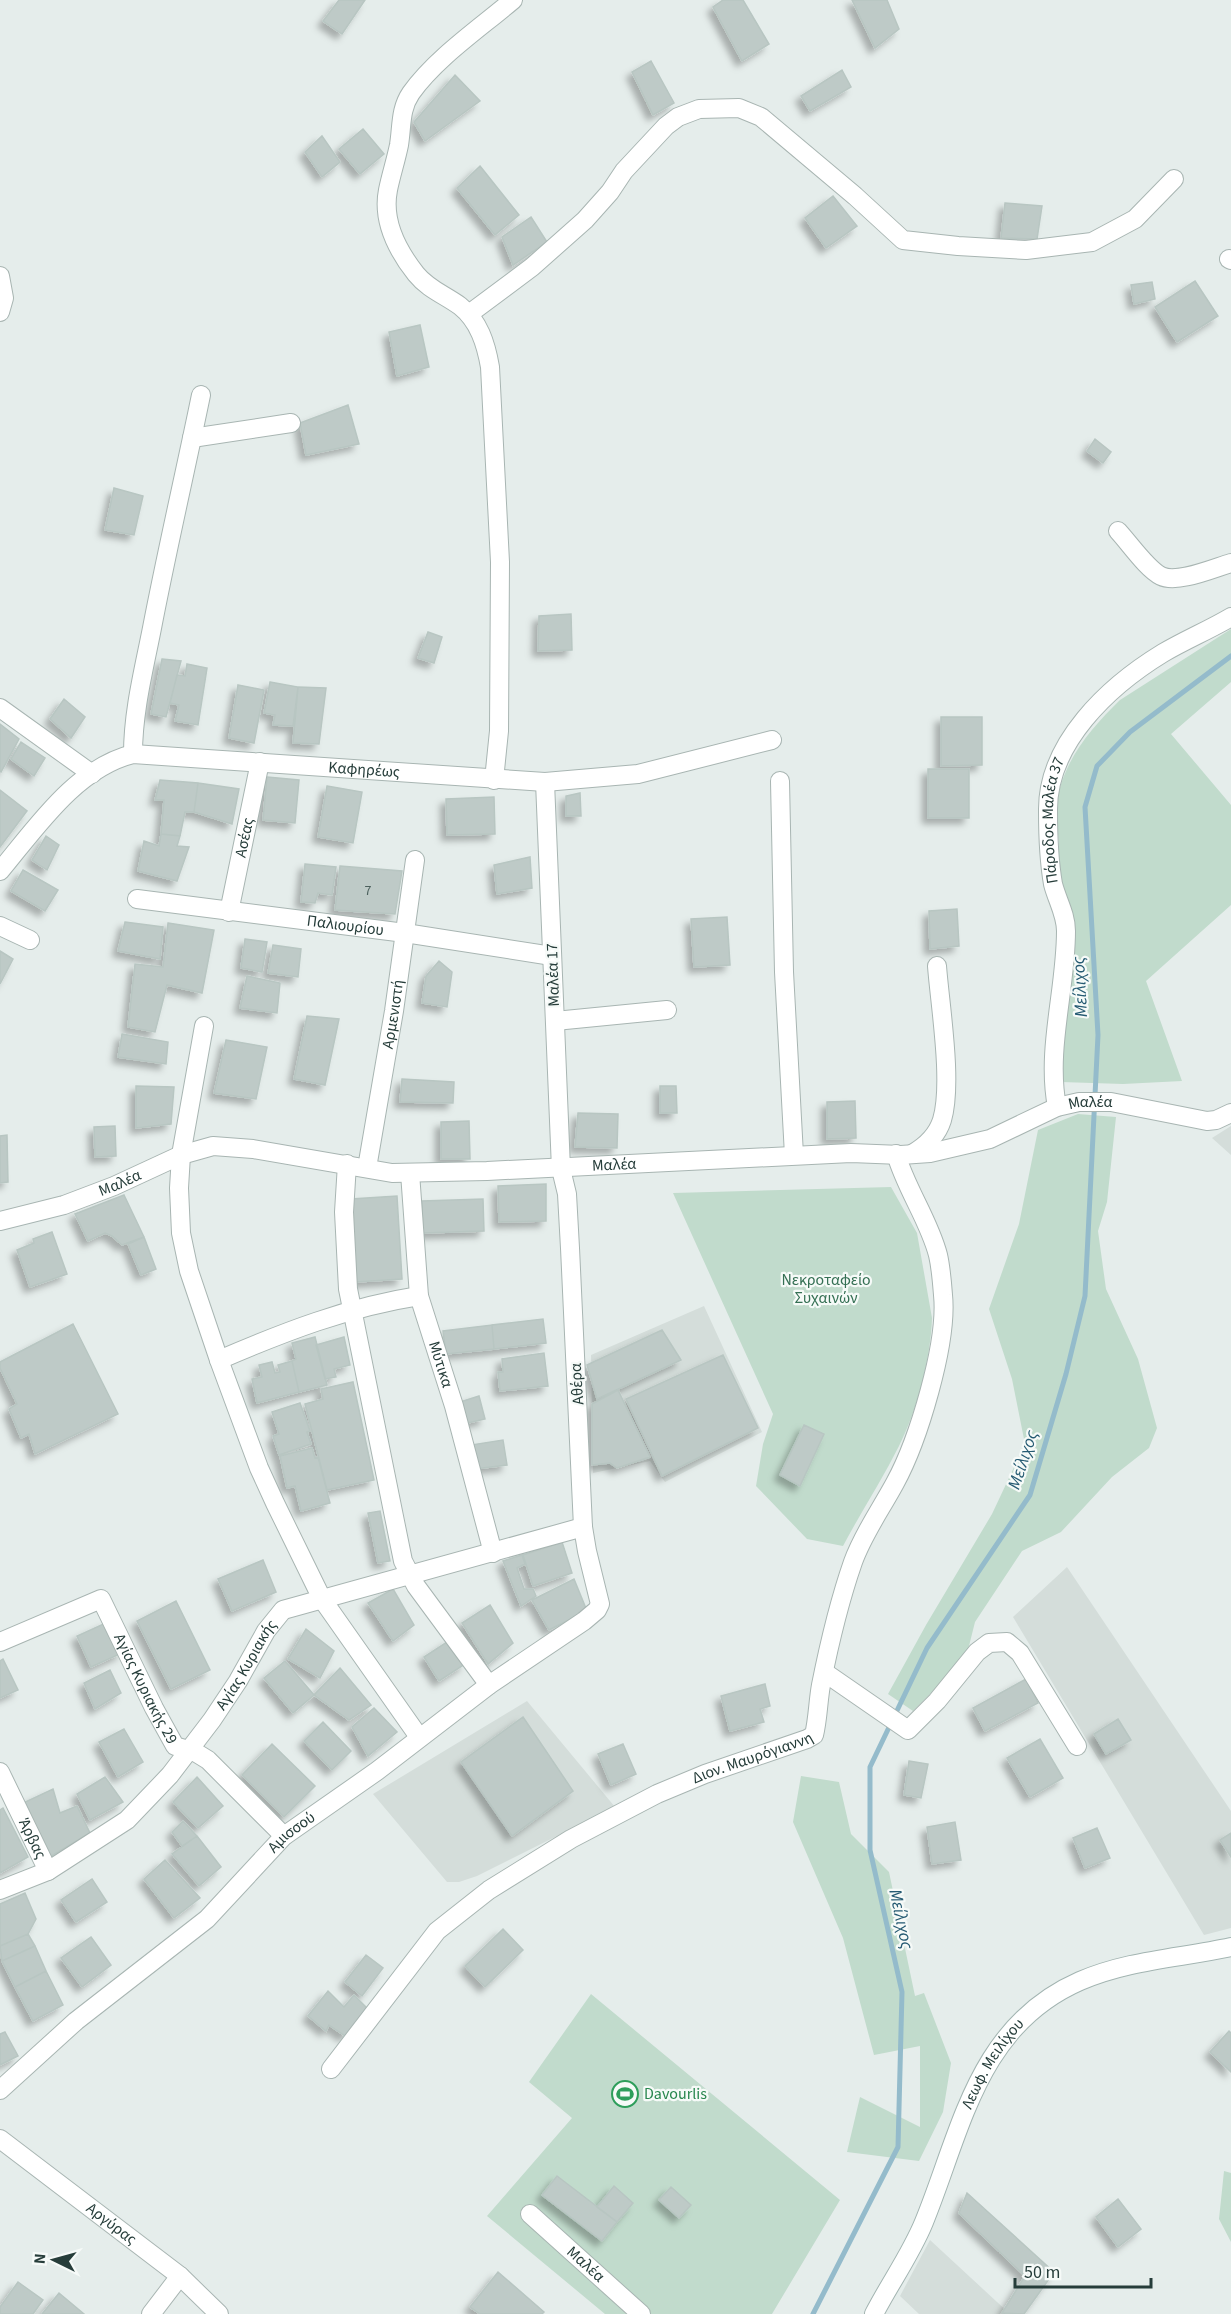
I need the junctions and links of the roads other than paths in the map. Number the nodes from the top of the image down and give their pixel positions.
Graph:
1 (513, 0) edge
2 (1174, 179) dead end
3 (0, 276) edge
4 (0, 312) edge
5 (469, 314) junction
6 (201, 395) dead end
7 (291, 423) dead end
8 (192, 438) junction
9 (1118, 531) dead end
10 (1231, 563) edge
11 (1231, 617) edge
12 (0, 708) edge
13 (772, 740) dead end
14 (133, 754) junction
15 (260, 762) junction
16 (92, 774) junction
17 (494, 780) junction
18 (780, 781) dead end
19 (545, 782) junction
20 (415, 860) dead end
21 (0, 871) edge
22 (137, 899) dead end
23 (229, 912) junction
24 (0, 926) edge
25 (405, 933) junction
26 (30, 940) dead end
27 (552, 956) junction
28 (937, 966) dead end
29 (667, 1010) dead end
30 (555, 1021) junction
31 (204, 1026) dead end
32 (1057, 1107) junction
33 (1231, 1113) edge
34 (904, 1154) junction
35 (182, 1155) junction
36 (794, 1155) junction
37 (347, 1164) junction
38 (367, 1168) junction
39 (561, 1168) junction
40 (410, 1173) junction
41 (0, 1221) edge
42 (419, 1296) junction
43 (351, 1310) junction
44 (219, 1360) junction
45 (583, 1527) junction
46 (493, 1553) junction
47 (409, 1576) junction
48 (600, 1598) joint
49 (322, 1599) junction
50 (0, 1641) edge
51 (824, 1671) junction
52 (489, 1685) junction
53 (419, 1737) junction
54 (1077, 1746) dead end
55 (189, 1750) junction
56 (0, 1772) edge
57 (5, 1793) edge
58 (284, 1836) junction
59 (48, 1871) junction
60 (0, 1890) edge
61 (1231, 1947) edge
62 (331, 2069) dead end
63 (0, 2090) edge
64 (0, 2139) edge
65 (530, 2214) dead end
66 (180, 2276) junction
67 (151, 2314) edge
68 (219, 2314) edge
69 (641, 2314) edge
70 (874, 2314) edge

1 - 5 street
2 - 5 street
3 - 4 street
5 - 17 street
6 - 8 street
7 - 8 street
8 - 14 street
9 - 10 street
11 - 32 street, Πάροδος Μαλέα 37
12 - 16 street
13 - 19 street, Καφηρέως
14 - 15 street, Καφηρέως
14 - 16 street, Καφηρέως
15 - 17 street, Καφηρέως
15 - 23 street, Ασέας
16 - 21 street, Καφηρέως
17 - 19 street, Καφηρέως
18 - 36 street
19 - 27 street, Μαλέα 17
20 - 25 street, Αρμενιστή
22 - 23 street, Παλιουρίου
23 - 25 street, Παλιουρίου
24 - 26 street
25 - 27 street, Παλιουρίου
25 - 38 street, Αρμενιστή
27 - 30 street, Μαλέα 17
28 - 34 street
29 - 30 street
30 - 39 street, Μαλέα 17
31 - 35 street
32 - 33 street, Μαλέα
32 - 34 street, Μαλέα
34 - 36 street, Μαλέα
34 - 51 street, Διον. Μαυρόγιαννη
35 - 37 street, Μαλέα
35 - 41 street, Μαλέα
35 - 44 street
36 - 39 street, Μαλέα
37 - 38 street, Μαλέα
37 - 43 street
38 - 40 street, Μαλέα
39 - 40 street, Μαλέα
39 - 45 street, Αθέρα
40 - 42 street, Μύτικα
42 - 43 street
42 - 46 street, Μύτικα
43 - 44 street
43 - 47 street
44 - 49 street
45 - 46 street, Αγίας Κυριακής
45 - 48 street, Αθέρα
46 - 47 street, Αγίας Κυριακής
47 - 49 street, Αγίας Κυριακής
47 - 52 street
48 - 52 street, Αμισσού
49 - 53 street
49 - 55 street, Αγίας Κυριακής
50 - 55 street, Αγίας Κυριακής 29
51 - 54 street
51 - 62 street, Διον. Μαυρόγιαννη
52 - 53 street, Αμισσού
53 - 58 street, Αμισσού
55 - 58 street, Αγίας Κυριακής 29
55 - 59 street, Αγίας Κυριακής
56 - 57 street, Άρβας
57 - 59 street, Άρβας
58 - 63 street, Αμισσού
59 - 60 street, Αγίας Κυριακής
61 - 70 street, Λεωφ. Μειλίχου
64 - 66 street, Αργύρας
65 - 69 street, Μαλέα
66 - 67 street
66 - 68 street, Αργύρας

